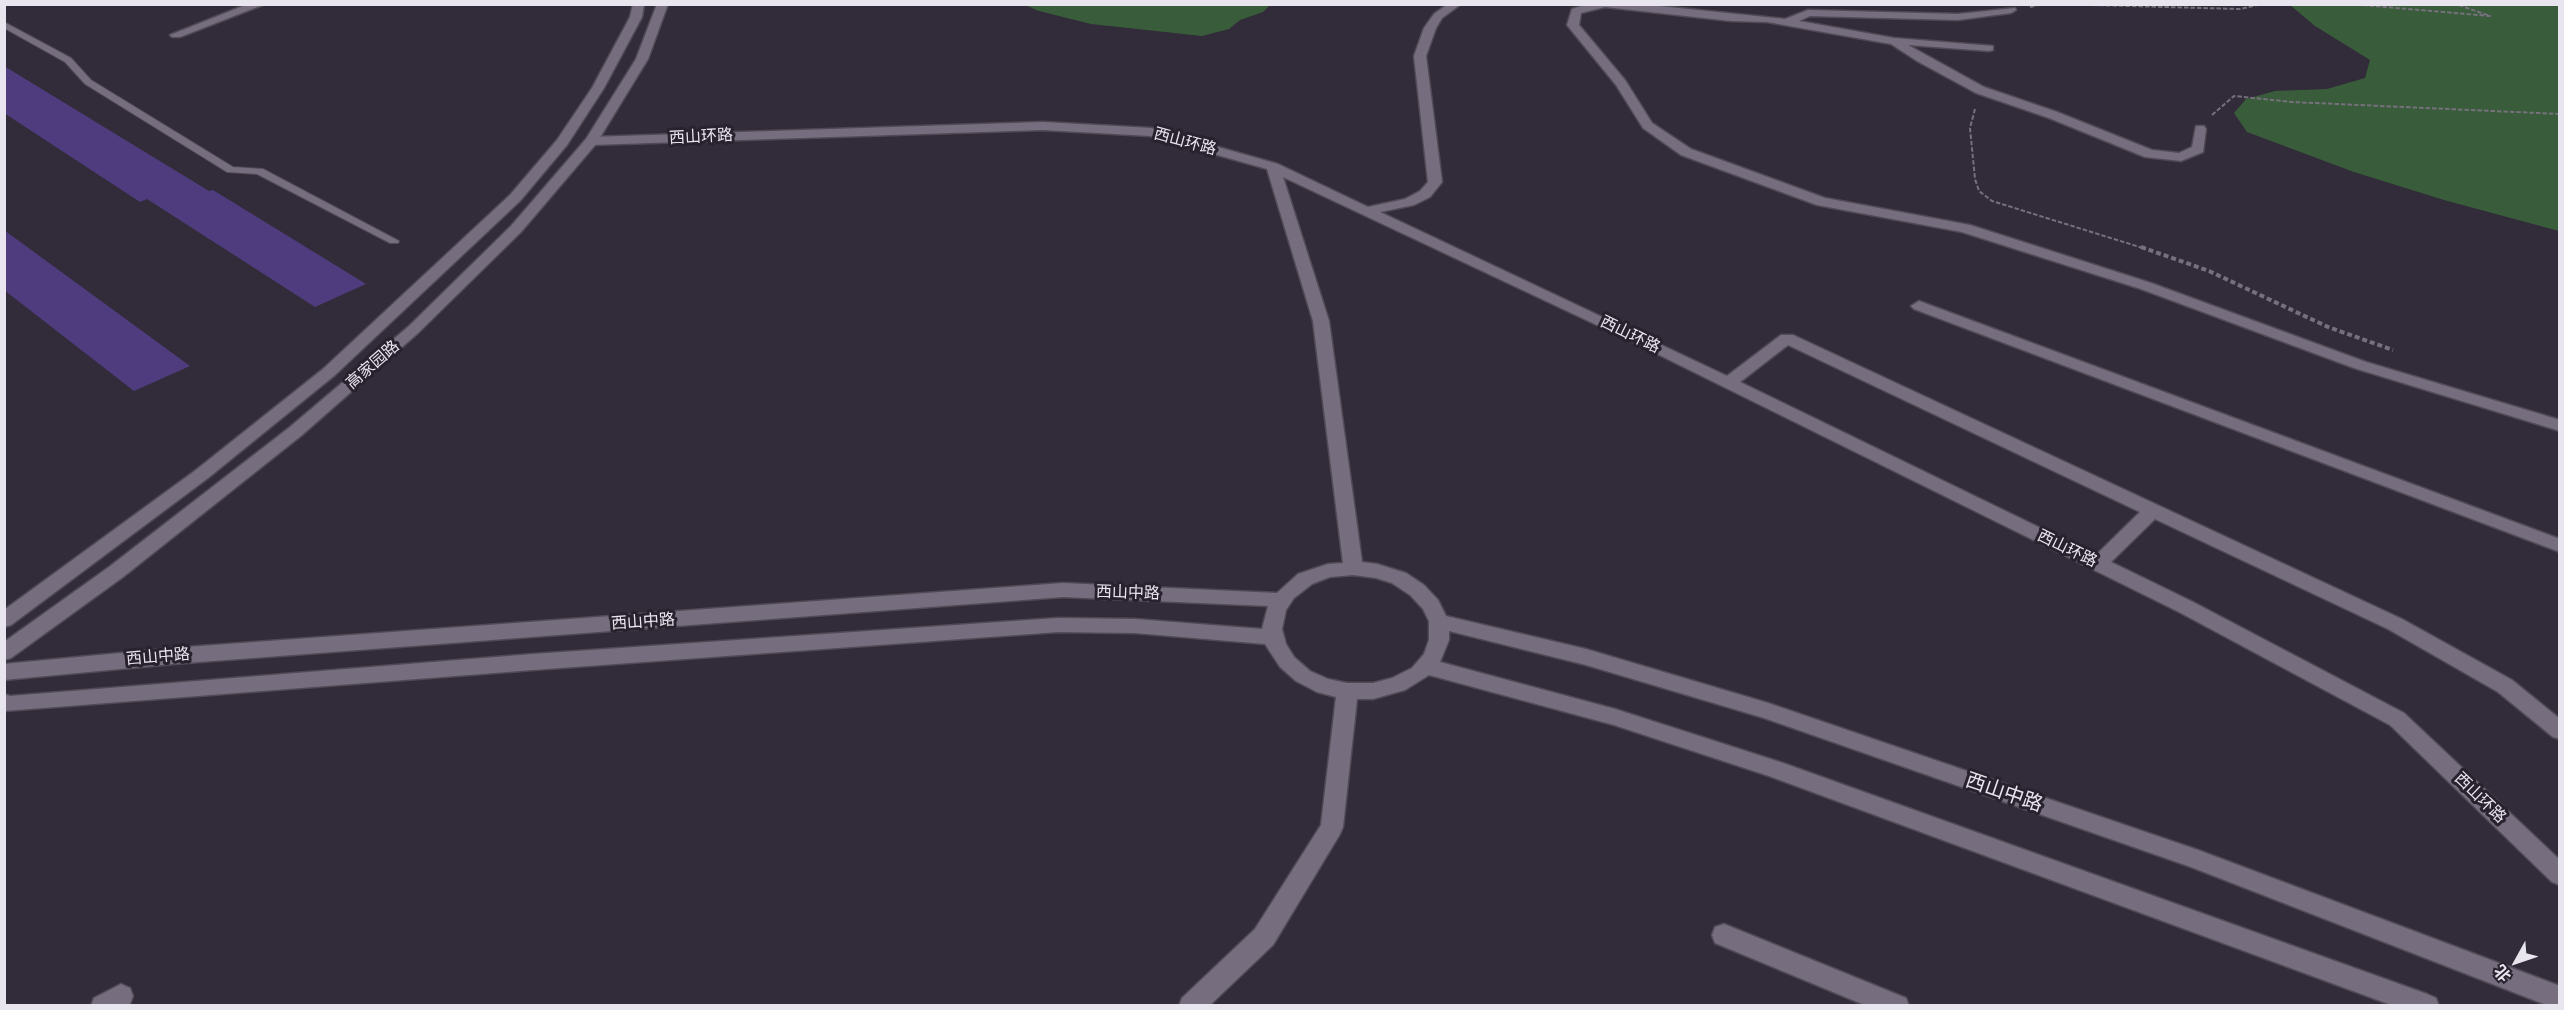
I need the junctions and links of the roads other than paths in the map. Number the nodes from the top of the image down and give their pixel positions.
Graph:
1 (260, 4) edge
2 (639, 4) edge
3 (663, 4) edge
4 (1456, 4) edge
5 (1605, 4) edge
6 (2011, 10) dead end
7 (1787, 22) junction
8 (4, 24) edge
9 (176, 35) dead end
10 (1894, 41) junction
11 (1989, 48) dead end
12 (2200, 129) road end
13 (591, 141) junction
14 (1273, 167) junction
15 (1367, 211) junction
16 (394, 241) dead end
17 (1919, 306) dead end
18 (1728, 383) junction
19 (2559, 426) edge
20 (2153, 510) junction
21 (2559, 546) edge
22 (2098, 564) junction
23 (1353, 568) junction
24 (1282, 600) junction
25 (4, 620) edge
26 (1438, 621) junction
27 (1274, 637) junction
28 (4, 653) edge
29 (1425, 666) junction
30 (4, 672) edge
31 (1347, 691) junction
32 (4, 702) edge
33 (2559, 731) edge
34 (2559, 874) edge
35 (1724, 935) dead end
36 (2559, 998) edge
37 (1191, 1005) edge
38 (1897, 1005) edge
39 (2427, 1005) edge

1 - 9 street
2 - 25 street, 高家园路
3 - 13 street, 高家园路
4 - 15 street
5 - 7 street
5 - 19 street
6 - 7 street
7 - 10 street
8 - 16 lane
10 - 11 street
10 - 12 street
13 - 14 street, 西山环路
13 - 28 street, 高家园路
14 - 15 street, 西山环路
14 - 23 street
15 - 18 street, 西山环路
17 - 21 street
18 - 20 street
18 - 22 street, 西山环路
20 - 22 street
20 - 33 street
22 - 34 street, 西山环路
23 - 24 street
23 - 26 street
24 - 27 street
24 - 30 street, 西山中路
26 - 29 street
26 - 36 street, 西山中路
27 - 31 street
27 - 32 street, 西山中路
29 - 31 street
29 - 39 street
31 - 37 street
35 - 38 street

